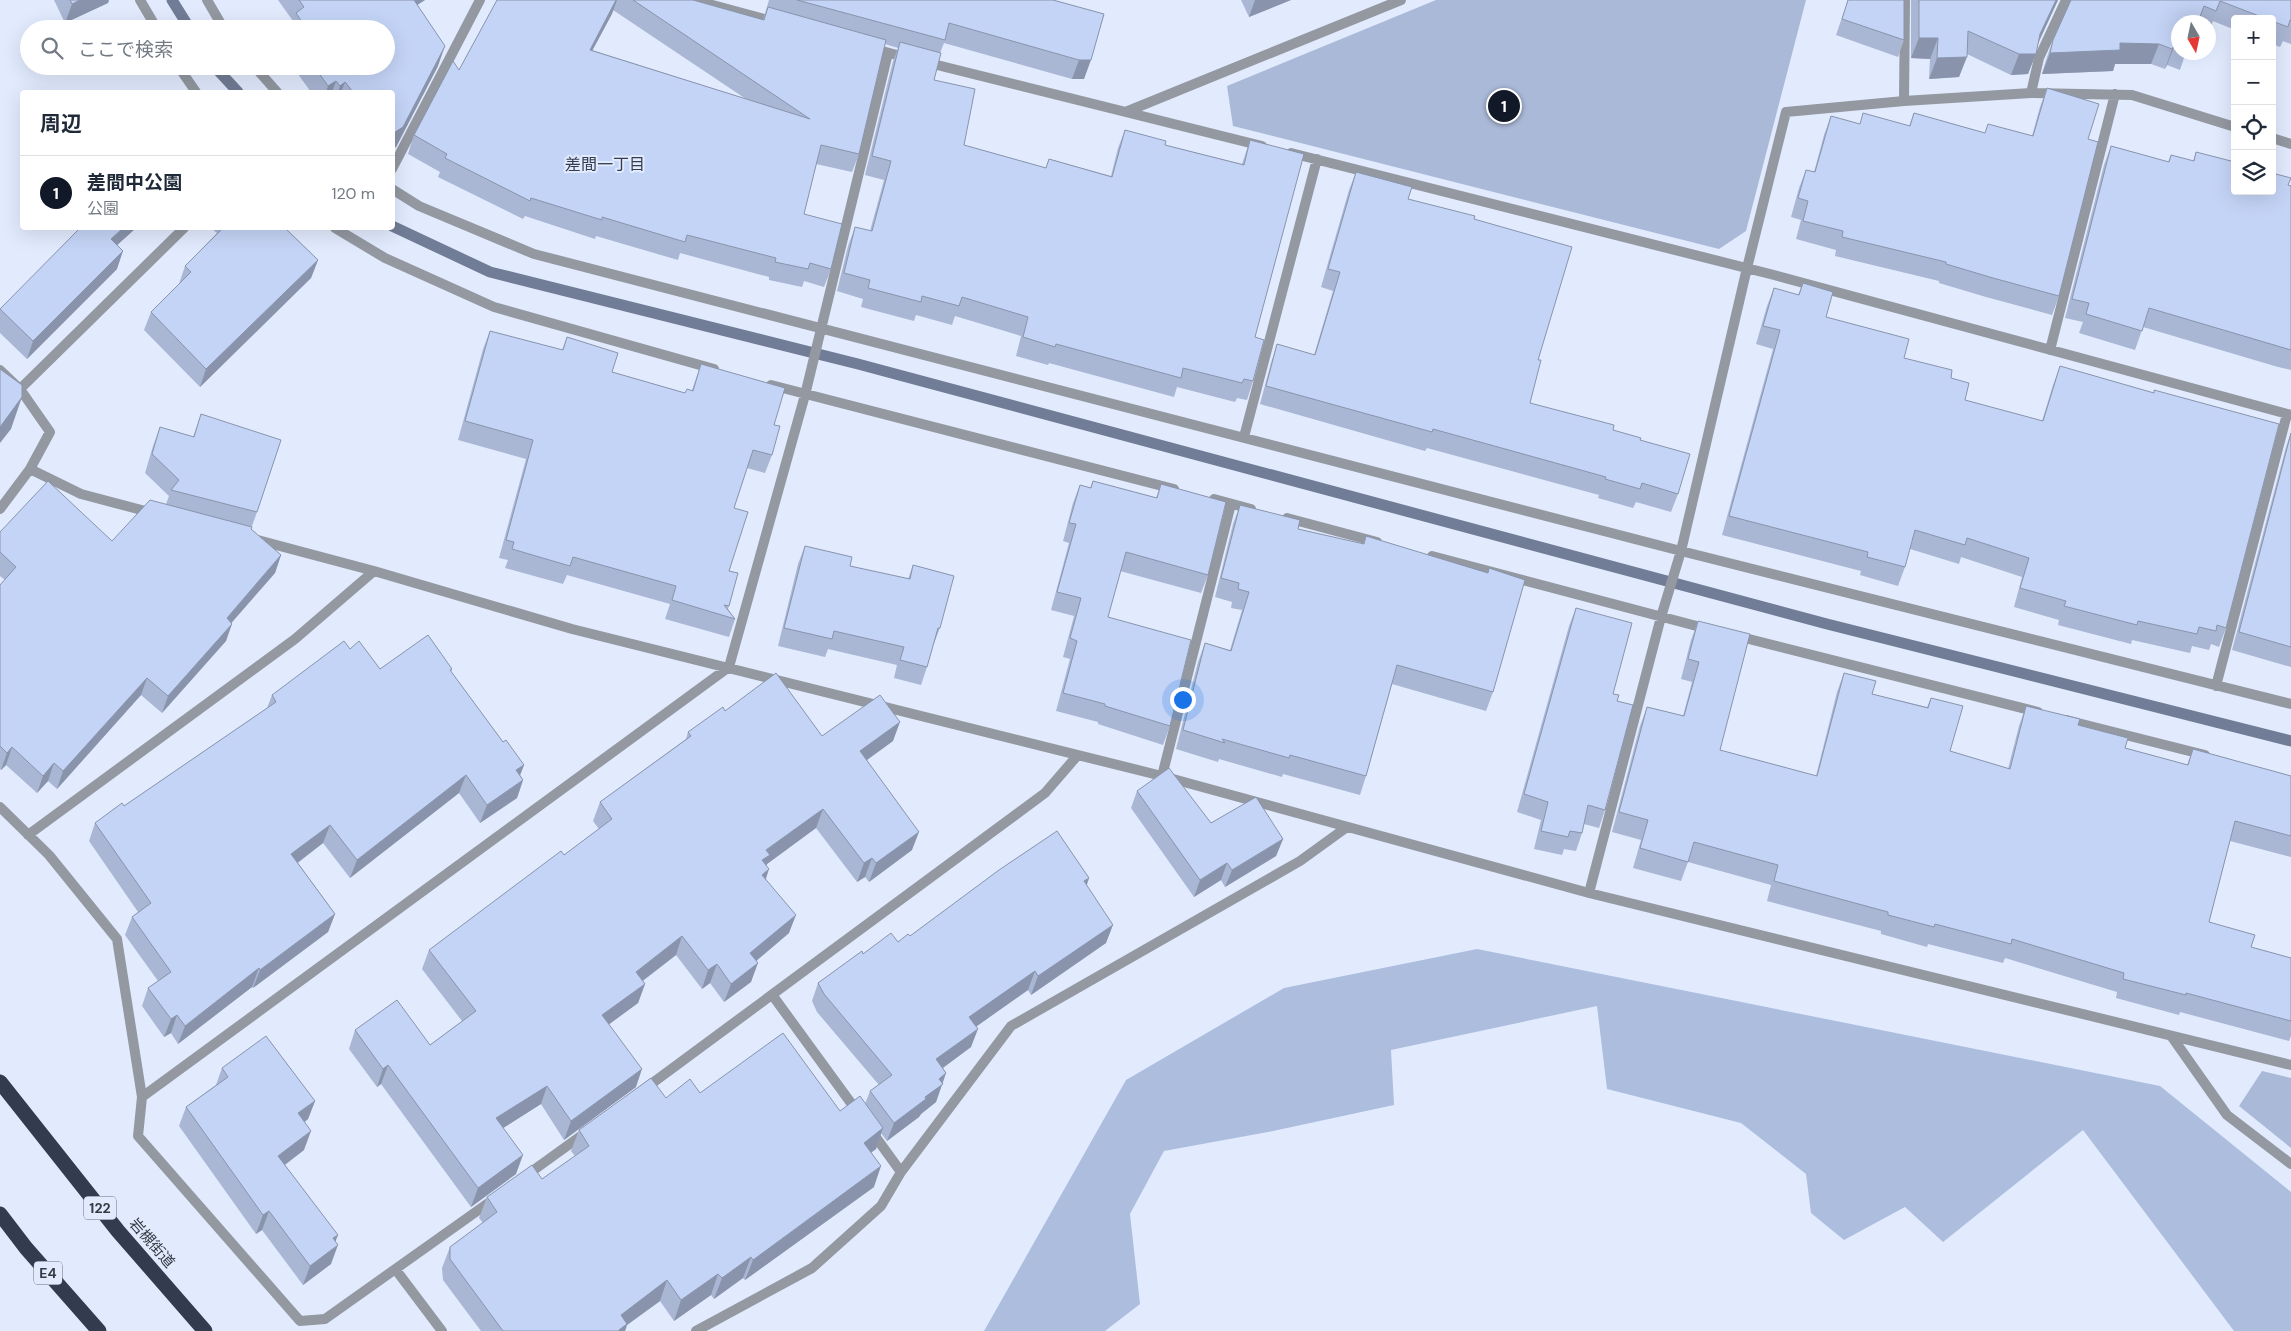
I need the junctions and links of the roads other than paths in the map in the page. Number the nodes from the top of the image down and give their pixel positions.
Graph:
1 (140, 0) edge
2 (208, 0) edge
3 (480, 0) edge
4 (694, 0) edge
5 (1401, 0) edge
6 (1905, 0) edge
7 (2066, 0) edge
8 (151, 20) edge
9 (219, 20) edge
10 (786, 25) edge
11 (860, 45) edge
12 (888, 53) junction
13 (184, 75) edge
14 (262, 75) edge
15 (195, 90) edge
16 (275, 90) edge
17 (2031, 93) junction
18 (2115, 94) junction
19 (1904, 101) junction
20 (1128, 112) junction
21 (2231, 126) edge
22 (2276, 139) edge
23 (2291, 144) edge
24 (1317, 159) junction
25 (395, 163) edge
26 (395, 191) edge
27 (182, 230) edge
28 (338, 230) edge
29 (1747, 268) junction
30 (820, 328) junction
31 (2050, 350) junction
32 (0, 370) edge
33 (720, 371) edge
34 (758, 381) edge
35 (20, 389) junction
36 (805, 395) junction
37 (2289, 415) edge
38 (1244, 437) junction
39 (30, 469) junction
40 (1184, 492) edge
41 (1203, 496) edge
42 (1231, 504) junction
43 (0, 509) edge
44 (1260, 511) edge
45 (166, 516) edge
46 (1279, 516) edge
47 (242, 536) edge
48 (1384, 544) edge
49 (1681, 551) junction
50 (1422, 554) edge
51 (374, 571) junction
52 (1661, 617) junction
53 (729, 667) junction
54 (2216, 686) junction
55 (2291, 704) edge
56 (1077, 756) junction
57 (2214, 757) edge
58 (1162, 776) junction
59 (0, 807) edge
60 (1347, 827) junction
61 (28, 835) junction
62 (1589, 893) junction
63 (773, 996) junction
64 (2172, 1037) junction
65 (2291, 1066) edge
66 (0, 1082) edge
67 (636, 1095) edge
68 (142, 1097) junction
69 (596, 1124) edge
70 (2291, 1164) edge
71 (901, 1172) junction
72 (516, 1182) edge
73 (500, 1194) edge
74 (0, 1214) edge
75 (396, 1270) junction
76 (99, 1331) edge
77 (205, 1331) edge
78 (442, 1331) edge
79 (696, 1331) edge

1 - 8 street
2 - 9 street
3 - 25 street
4 - 10 street
5 - 20 street
6 - 19 street
7 - 17 street
11 - 12 street
12 - 20 street
12 - 30 street
13 - 15 street
14 - 16 street
17 - 18 street
17 - 19 street
18 - 21 street
18 - 31 street
19 - 29 street
20 - 24 street
22 - 23 street
24 - 29 street
24 - 38 street
26 - 30 street
27 - 35 street
28 - 33 street
29 - 31 street
29 - 49 street
30 - 36 street
30 - 38 street
31 - 37 street
32 - 35 street
34 - 36 street
35 - 39 street
36 - 40 street
36 - 53 street
37 - 54 street
38 - 49 street
39 - 43 street
39 - 45 street
41 - 42 street
42 - 44 street
42 - 58 street
46 - 48 street
47 - 51 street
49 - 52 street
49 - 54 street
50 - 52 street
51 - 53 street
51 - 61 street
52 - 57 street
52 - 62 street
53 - 56 street
53 - 68 street
54 - 55 street
56 - 58 street
56 - 63 street
58 - 60 street
59 - 61 street
60 - 62 street
60 - 71 street
61 - 68 street
62 - 64 street
63 - 67 street
63 - 71 street
64 - 65 street
64 - 70 street
66 - 77 highway, 岩槻街道 / 122
68 - 75 street
69 - 72 street
71 - 79 street
73 - 75 street
74 - 76 highway, E4
75 - 78 street

